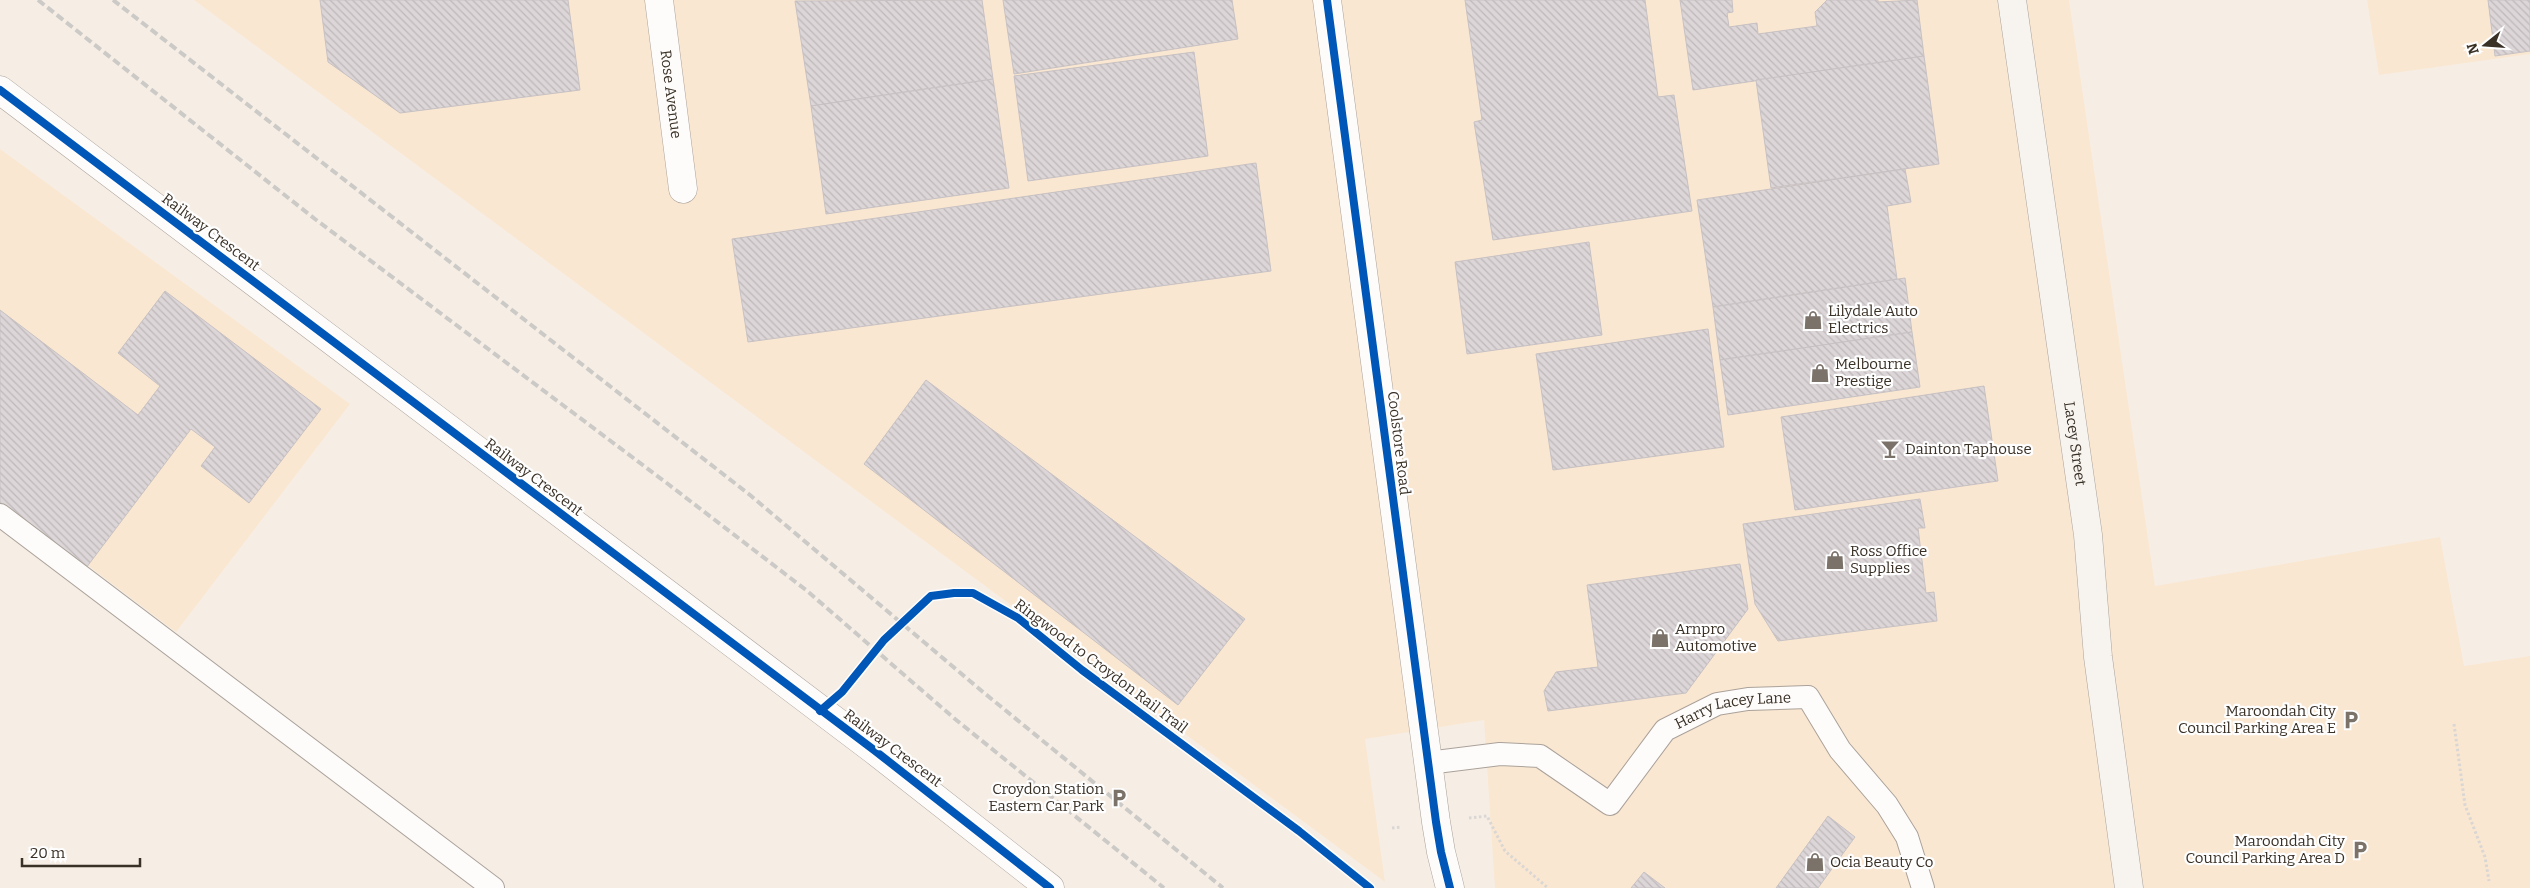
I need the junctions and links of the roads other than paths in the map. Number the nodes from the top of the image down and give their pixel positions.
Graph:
1 (659, 0) edge
2 (1327, 0) edge
3 (2012, 0) edge
4 (0, 90) edge
5 (683, 189) dead end
6 (0, 516) edge
7 (1428, 763) junction
8 (493, 888) edge
9 (1050, 888) edge
10 (1450, 888) edge
11 (1923, 888) edge
12 (2129, 888) edge

1 - 5 street, Rose Avenue
2 - 7 street, Coolstore Road
3 - 12 street, Lacey Street
4 - 9 street, Railway Crescent
6 - 8 lane
7 - 10 street, Coolstore Road
7 - 11 lane, Harry Lacey Lane

